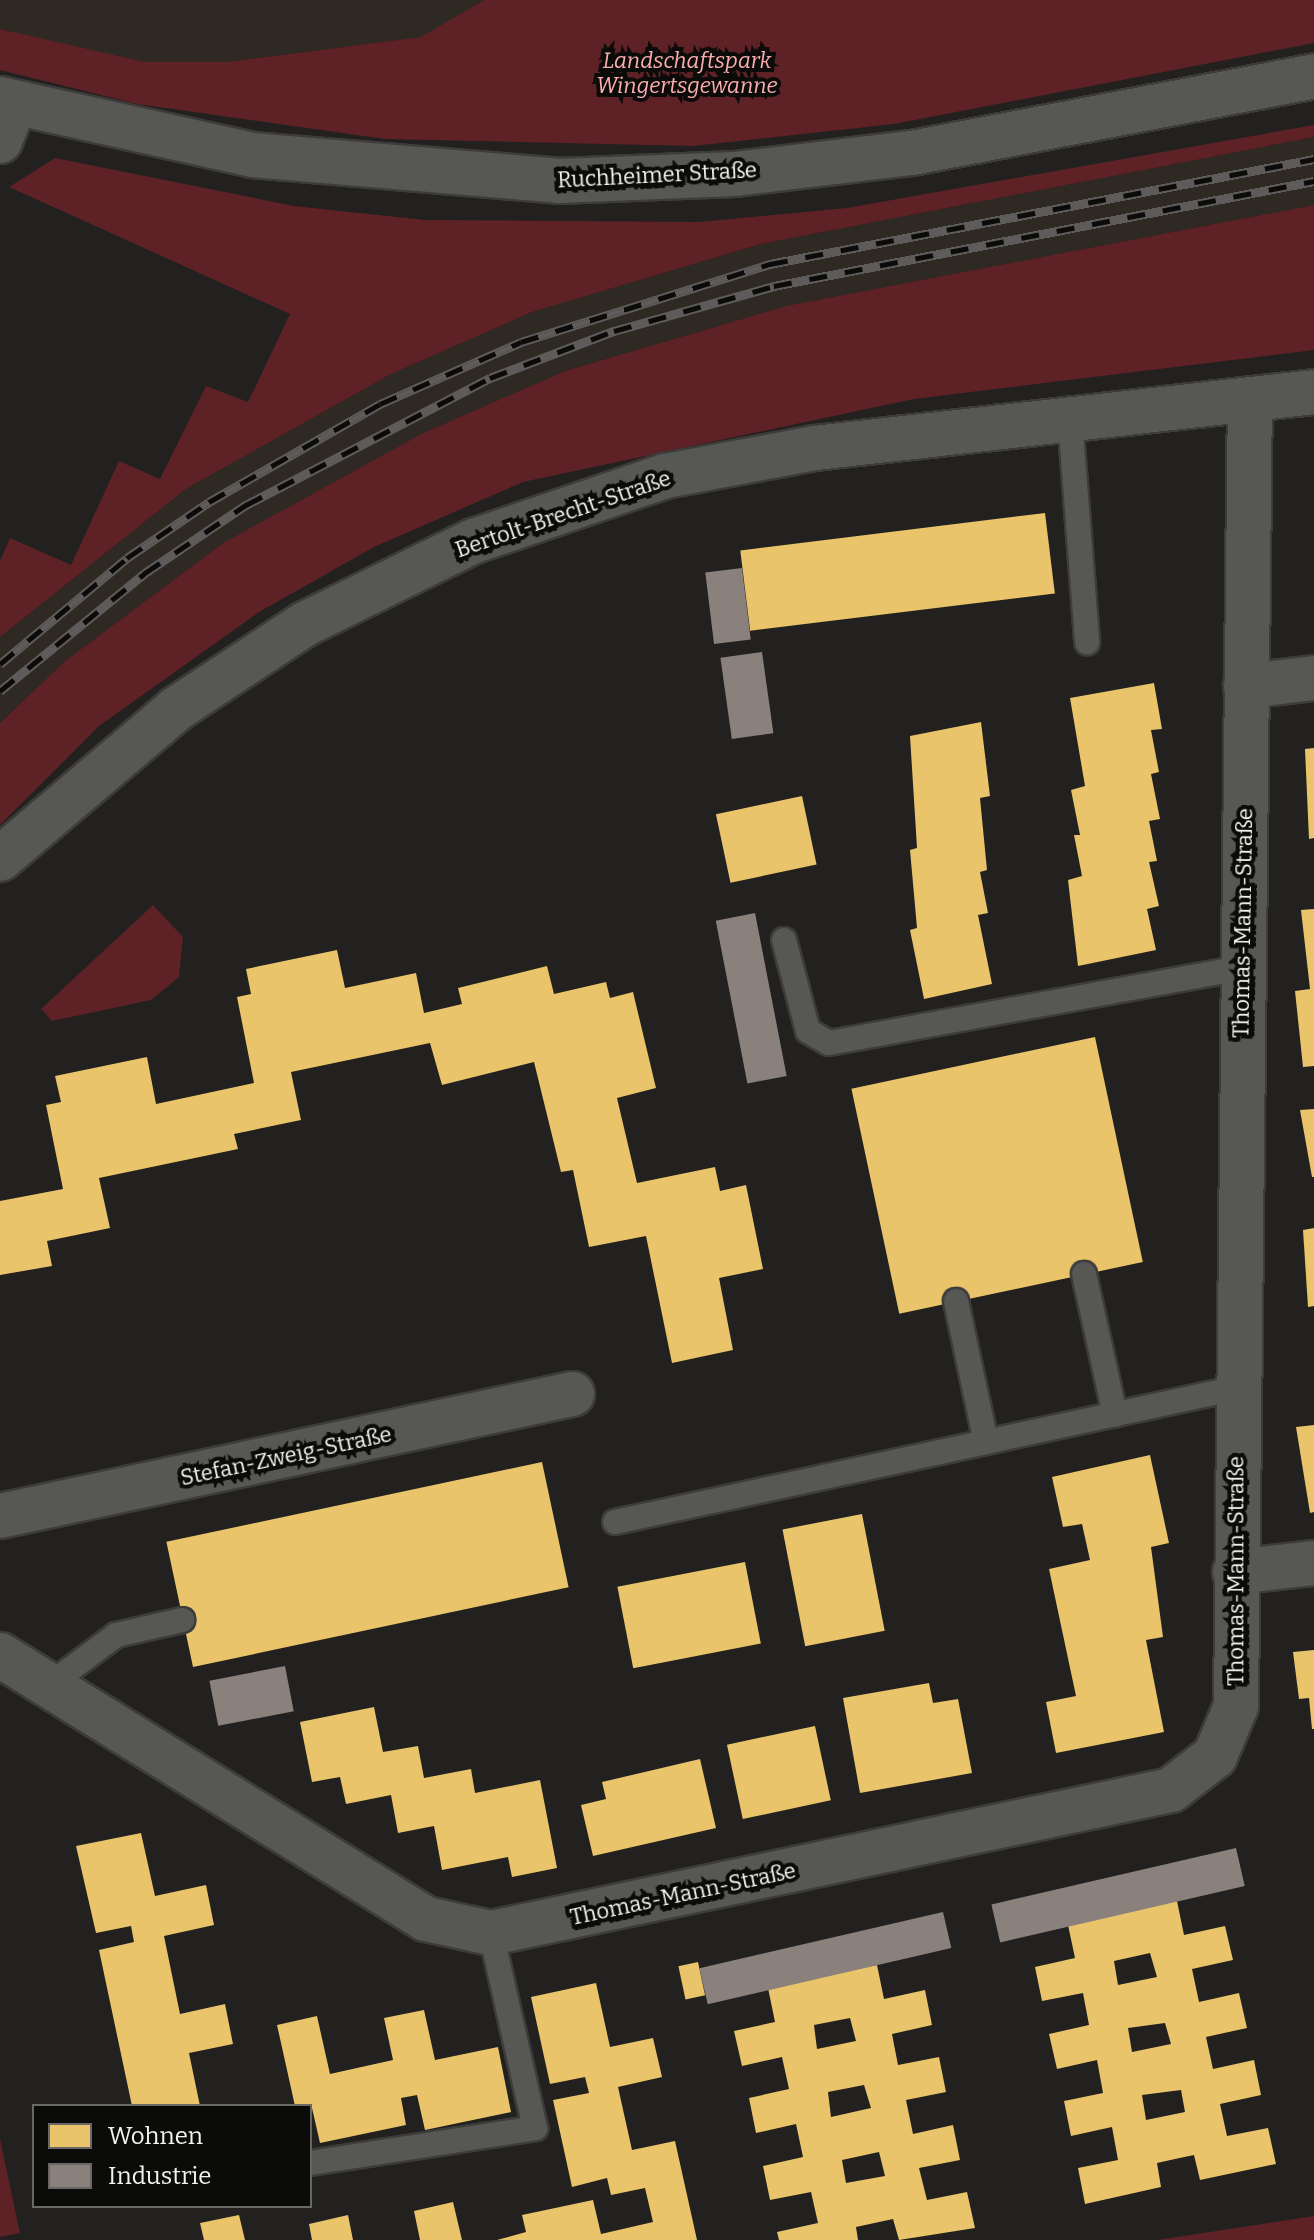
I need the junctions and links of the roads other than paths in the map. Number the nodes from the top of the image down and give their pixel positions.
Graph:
1 (1314, 76) edge
2 (5, 114) edge
3 (1314, 392) edge
4 (1250, 399) junction
5 (1070, 419) junction
6 (1087, 642) dead end
7 (1314, 678) edge
8 (1246, 686) junction
9 (0, 859) edge
10 (784, 940) dead end
11 (1242, 968) junction
12 (1084, 1274) dead end
13 (956, 1301) dead end
14 (1237, 1388) junction
15 (572, 1394) dead end
16 (1115, 1415) junction
17 (986, 1442) junction
18 (0, 1516) edge
19 (615, 1522) dead end
20 (1314, 1563) edge
21 (1235, 1572) junction
22 (182, 1620) dead end
23 (0, 1655) edge
24 (49, 1685) junction
25 (491, 1933) junction
26 (312, 2163) edge

1 - 2 street, Ruchheimer Straße
3 - 4 street, Bertolt-Brecht-Straße
4 - 5 street, Bertolt-Brecht-Straße
4 - 8 street, Thomas-Mann-Straße
5 - 6 lane
5 - 9 street, Bertolt-Brecht-Straße
7 - 8 street
8 - 11 street, Thomas-Mann-Straße
10 - 11 lane
11 - 14 street, Thomas-Mann-Straße
12 - 16 lane
13 - 17 lane
14 - 16 lane
14 - 21 street, Thomas-Mann-Straße
15 - 18 street, Stefan-Zweig-Straße
16 - 17 lane
17 - 19 lane
20 - 21 street
21 - 25 street, Thomas-Mann-Straße
22 - 24 lane
23 - 24 street, Thomas-Mann-Straße
24 - 25 street, Thomas-Mann-Straße
25 - 26 lane

